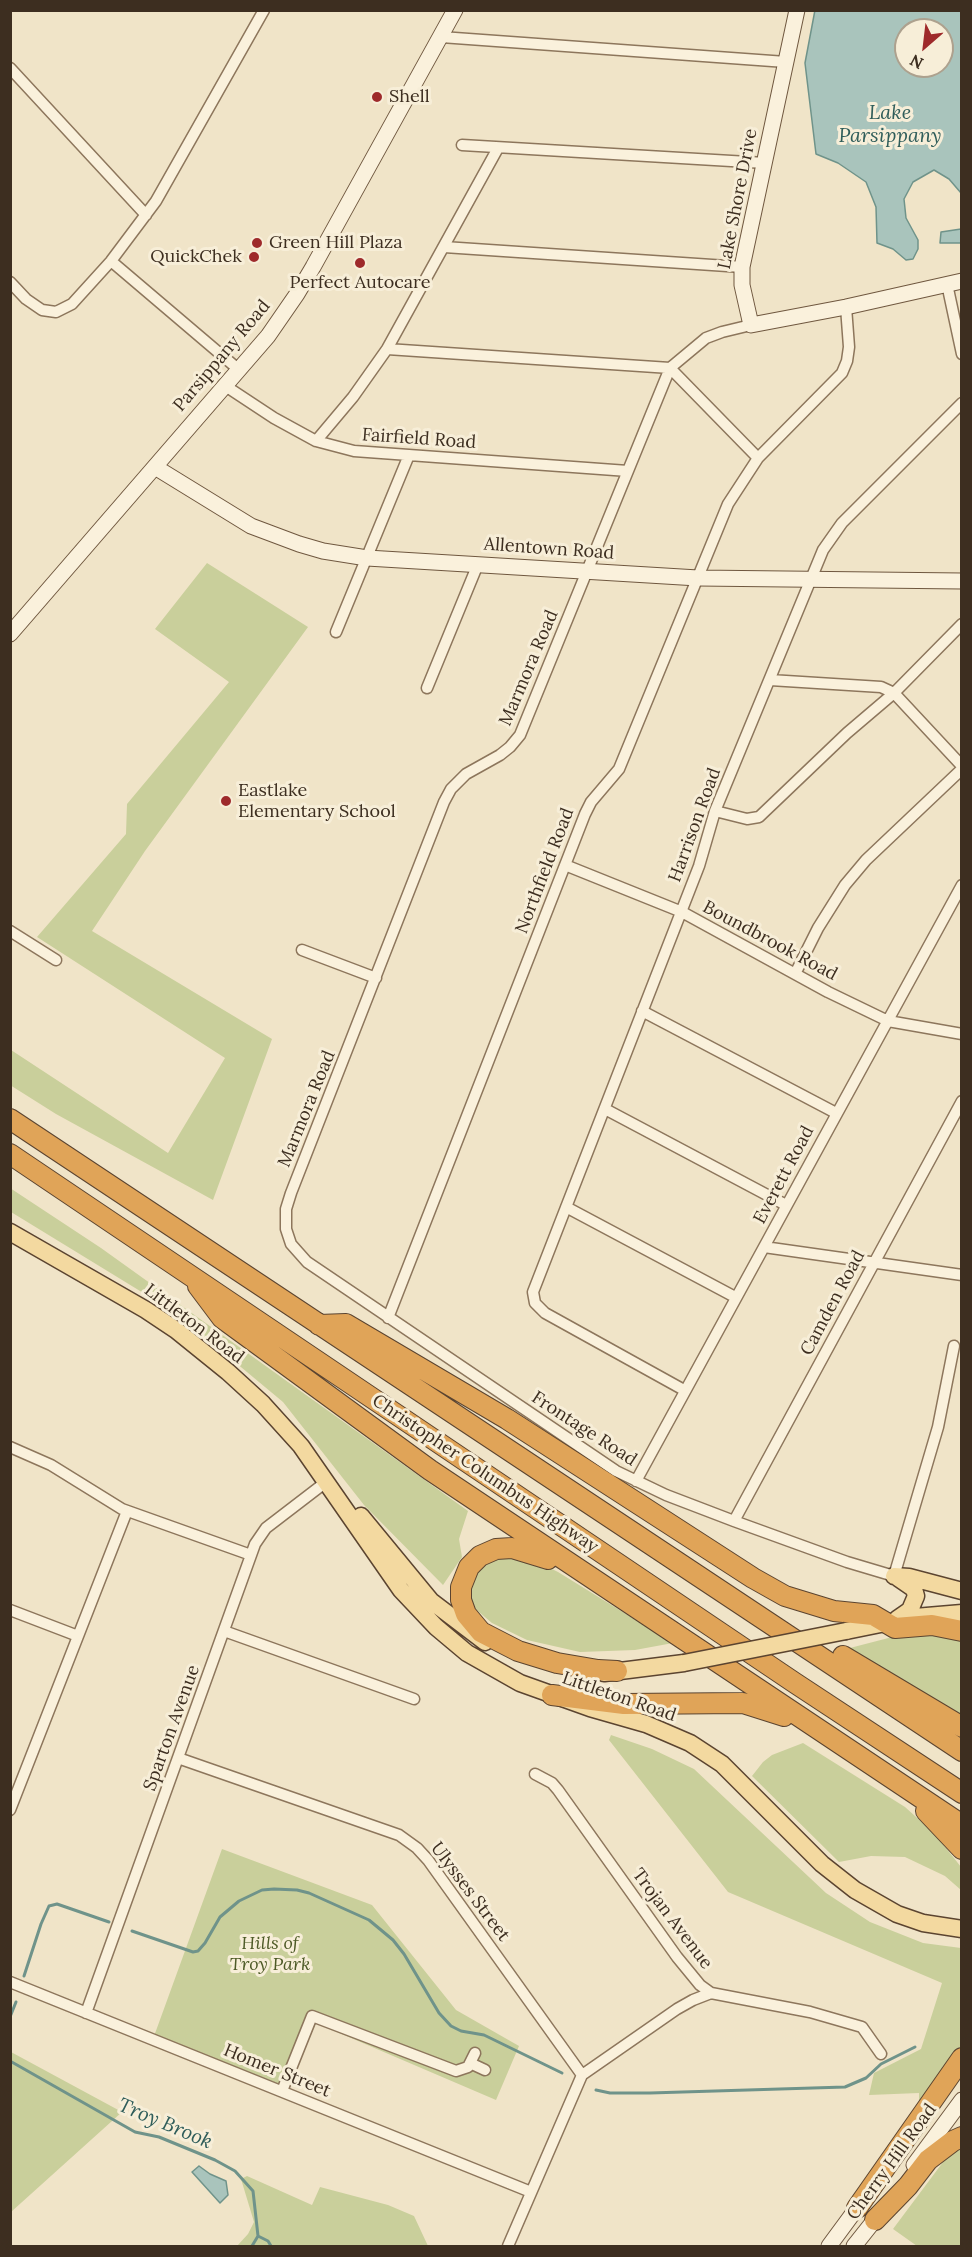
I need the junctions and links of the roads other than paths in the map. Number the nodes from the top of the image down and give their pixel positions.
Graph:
1 (264, 10) edge
2 (455, 10) edge
3 (797, 10) edge
4 (441, 37) junction
5 (786, 62) junction
6 (10, 68) edge
7 (462, 145) dead end
8 (498, 148) junction
9 (765, 163) junction
10 (146, 215) junction
11 (444, 247) junction
12 (111, 261) junction
13 (742, 267) junction
14 (10, 282) edge
15 (954, 283) edge
16 (846, 307) junction
17 (751, 325) junction
18 (387, 349) junction
19 (962, 354) edge
20 (670, 368) junction
21 (238, 369) junction
22 (224, 385) junction
23 (962, 403) edge
24 (316, 441) junction
25 (409, 455) junction
26 (758, 458) junction
27 (155, 467) junction
28 (628, 471) junction
29 (367, 558) junction
30 (478, 564) junction
31 (587, 572) junction
32 (698, 578) junction
33 (811, 580) junction
34 (962, 581) edge
35 (962, 624) edge
36 (336, 632) dead end
37 (10, 634) edge
38 (770, 680) junction
39 (427, 688) dead end
40 (894, 693) junction
41 (962, 767) edge
42 (715, 811) junction
43 (565, 866) junction
44 (962, 885) edge
45 (682, 912) junction
46 (10, 930) edge
47 (302, 950) dead end
48 (56, 960) dead end
49 (795, 974) junction
50 (376, 978) junction
51 (642, 1011) junction
52 (888, 1021) junction
53 (962, 1034) edge
54 (962, 1101) edge
55 (605, 1109) junction
56 (836, 1113) junction
57 (10, 1119) edge
58 (10, 1154) edge
59 (786, 1205) junction
60 (566, 1207) junction
61 (10, 1232) edge
62 (291, 1244) joint
63 (764, 1247) junction
64 (874, 1263) junction
65 (189, 1274) junction
66 (962, 1275) edge
67 (735, 1297) junction
68 (388, 1318) junction
69 (319, 1325) junction
70 (954, 1346) dead end
71 (684, 1390) junction
72 (10, 1447) edge
73 (636, 1481) junction
74 (326, 1482) junction
75 (127, 1511) junction
76 (734, 1521) junction
77 (667, 1554) junction
78 (251, 1555) junction
79 (894, 1576) junction
80 (962, 1591) edge
81 (10, 1610) edge
82 (962, 1613) edge
83 (891, 1622) junction
84 (224, 1631) junction
85 (962, 1631) edge
86 (78, 1636) junction
87 (683, 1640) junction
88 (617, 1671) junction
89 (552, 1695) junction
90 (414, 1699) dead end
91 (962, 1727) edge
92 (816, 1729) junction
93 (962, 1751) edge
94 (178, 1758) junction
95 (536, 1774) dead end
96 (898, 1784) junction
97 (962, 1793) edge
98 (10, 1810) edge
99 (962, 1825) edge
100 (962, 1849) edge
101 (962, 1929) edge
102 (10, 1982) edge
103 (711, 1993) junction
104 (86, 2013) junction
105 (881, 2054) dead end
106 (962, 2058) edge
107 (485, 2070) dead end
108 (582, 2075) junction
109 (282, 2091) junction
110 (962, 2100) edge
111 (962, 2137) edge
112 (531, 2192) junction
113 (857, 2208) joint
114 (875, 2220) junction
115 (508, 2247) edge
116 (829, 2247) edge
117 (854, 2247) edge

1 - 10 street
2 - 4 street, Parsippany Road
3 - 5 street, Lake Shore Drive
4 - 5 street
4 - 21 street, Parsippany Road
5 - 9 street, Lake Shore Drive
6 - 10 street
7 - 8 street
8 - 9 street
8 - 11 street
9 - 13 street, Lake Shore Drive
10 - 12 street
11 - 13 street
11 - 18 street
12 - 14 street
12 - 21 street
13 - 17 street, Lake Shore Drive
15 - 16 street
15 - 19 street
16 - 17 street
16 - 26 street, Northfield Road
17 - 20 street, Marmora Road
18 - 20 street
18 - 24 street
20 - 26 street
20 - 28 street, Marmora Road
21 - 22 street, Parsippany Road
22 - 24 street, Fairfield Road
22 - 27 street, Parsippany Road
23 - 33 street, Harrison Road
24 - 25 street, Fairfield Road
25 - 28 street, Fairfield Road
25 - 29 street
26 - 32 street, Northfield Road
27 - 29 street, Allentown Road
27 - 37 street, Parsippany Road
28 - 31 street, Marmora Road
29 - 30 street, Allentown Road
29 - 36 street
30 - 31 street, Allentown Road
30 - 39 street
31 - 32 street, Allentown Road
31 - 50 street, Marmora Road
32 - 33 street, Allentown Road
32 - 43 street, Northfield Road
33 - 34 street, Allentown Road
33 - 38 street, Harrison Road
35 - 40 street
38 - 40 street
38 - 42 street, Harrison Road
40 - 41 street
40 - 42 street
41 - 49 street
42 - 45 street, Harrison Road
43 - 45 street, Boundbrook Road
43 - 68 street, Northfield Road
44 - 52 street, Everett Road
45 - 49 street, Boundbrook Road
45 - 51 street, Harrison Road
46 - 48 street
47 - 50 street
49 - 52 street, Boundbrook Road
50 - 62 street, Marmora Road
51 - 55 street, Harrison Road
51 - 56 street
52 - 53 street, Boundbrook Road
52 - 56 street, Everett Road
54 - 64 street, Camden Road
55 - 59 street
55 - 60 street, Harrison Road
56 - 59 street, Everett Road
57 - 69 highway, Christopher Columbus Highway
58 - 65 highway, Christopher Columbus Highway
59 - 63 street, Everett Road
60 - 67 street
60 - 71 street, Harrison Road
61 - 74 main road, Littleton Road
62 - 68 street, Frontage Road
63 - 64 street
63 - 67 street, Everett Road
64 - 66 street
64 - 76 street, Camden Road
65 - 87 highway
65 - 97 highway, Christopher Columbus Highway
67 - 71 street, Everett Road
68 - 73 street, Frontage Road
69 - 77 highway, Christopher Columbus Highway
69 - 83 highway
70 - 79 street
71 - 73 street, Everett Road
72 - 75 street
73 - 76 street, Frontage Road
74 - 78 street, Sparton Avenue
74 - 88 main road, Littleton Road
74 - 89 main road, Littleton Road
75 - 78 street
75 - 86 street
76 - 79 street, Frontage Road
77 - 91 highway
77 - 93 highway, Christopher Columbus Highway
78 - 84 street, Sparton Avenue
79 - 80 main road
79 - 83 main road
81 - 86 street
82 - 83 main road, Littleton Road
83 - 85 highway
83 - 88 main road, Littleton Road, bridge
84 - 90 street
84 - 94 street, Sparton Avenue
86 - 98 street
87 - 88 highway
87 - 92 highway
89 - 92 highway
89 - 101 main road, Littleton Road
92 - 96 highway
94 - 104 street, Sparton Avenue
94 - 108 street, Ulysses Street
95 - 103 street, Trojan Avenue
96 - 99 highway
96 - 100 highway
102 - 104 street, Homer Street
103 - 105 street, Trojan Avenue
103 - 108 street
104 - 109 street, Homer Street
106 - 113 highway
107 - 109 street
108 - 112 street
109 - 112 street, Homer Street
110 - 114 street, Cherry Hill Road
111 - 114 highway
112 - 115 street
113 - 116 street, Cherry Hill Road
114 - 117 street, Cherry Hill Road

